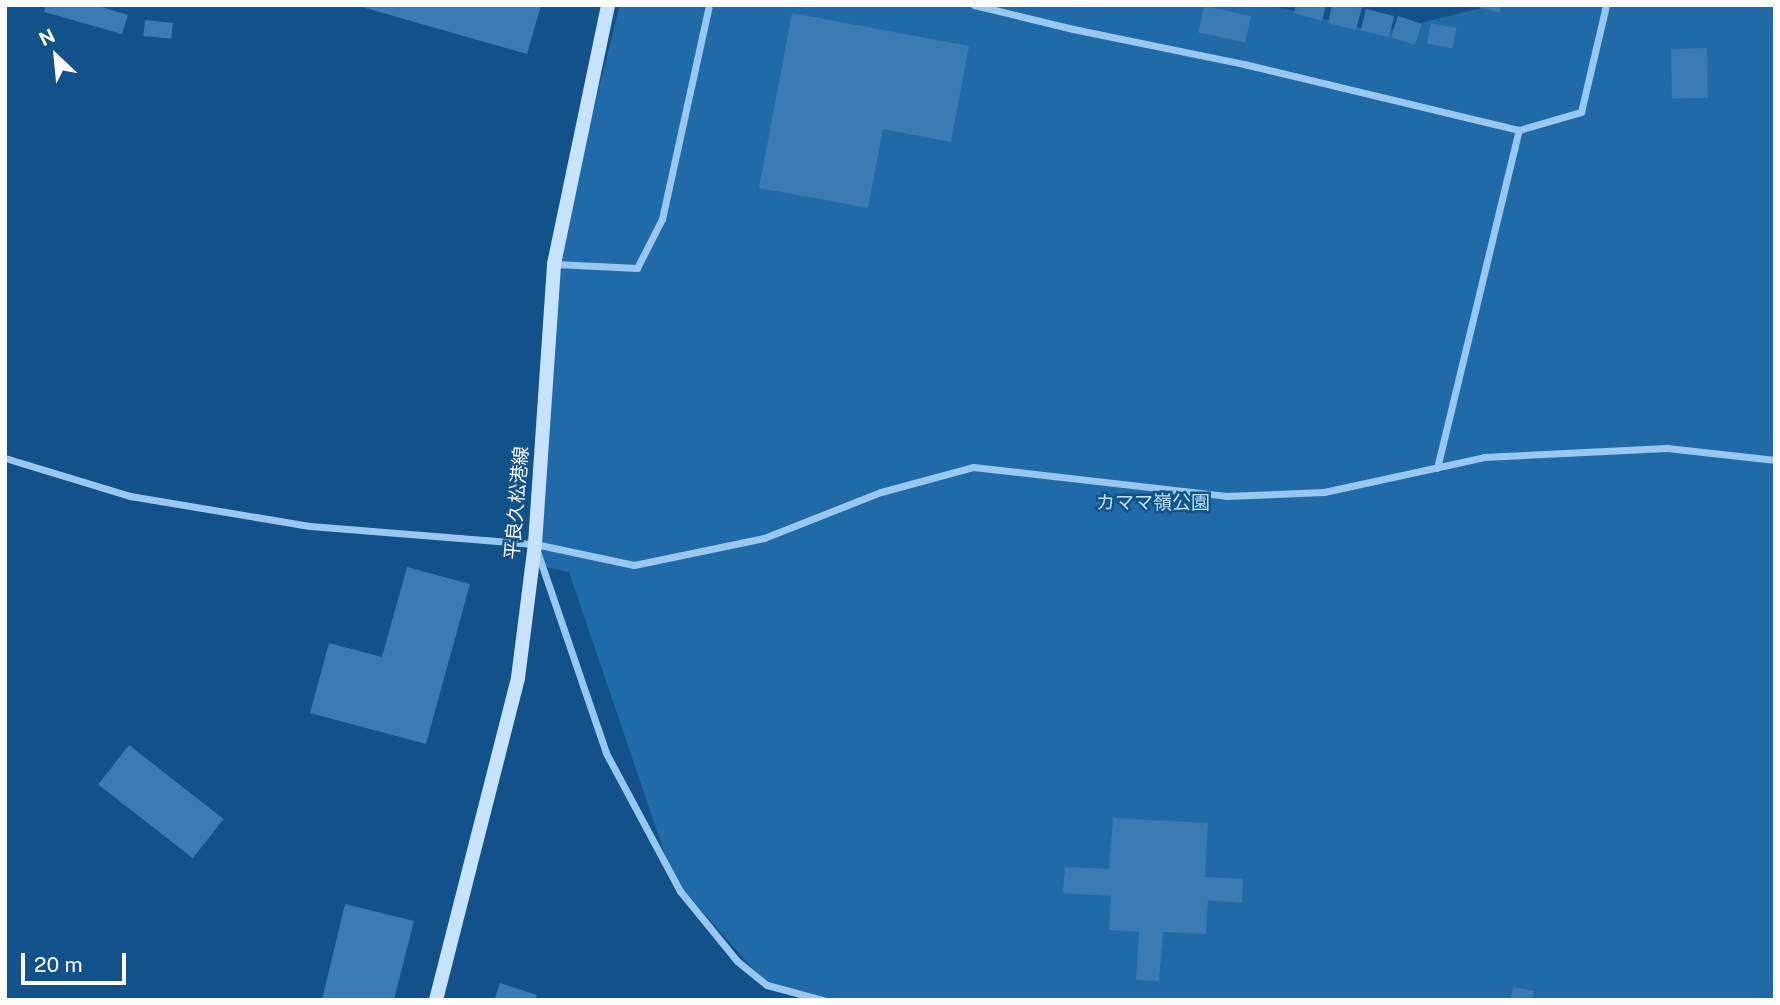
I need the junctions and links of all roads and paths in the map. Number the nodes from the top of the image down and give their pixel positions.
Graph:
1 (608, 5) edge
2 (709, 5) edge
3 (974, 5) edge
4 (1606, 5) edge
5 (1519, 130) junction
6 (554, 264) junction
7 (5, 458) edge
8 (1775, 460) edge
9 (1437, 468) junction
10 (535, 544) junction
11 (436, 1000) edge
12 (823, 1000) edge

1 - 6 main road, 平良久松港線
2 - 6 street
3 - 5 street
4 - 5 street
5 - 9 street
6 - 10 main road, 平良久松港線
7 - 10 street
8 - 9 street
9 - 10 street
10 - 11 main road, 平良久松港線
10 - 12 street

